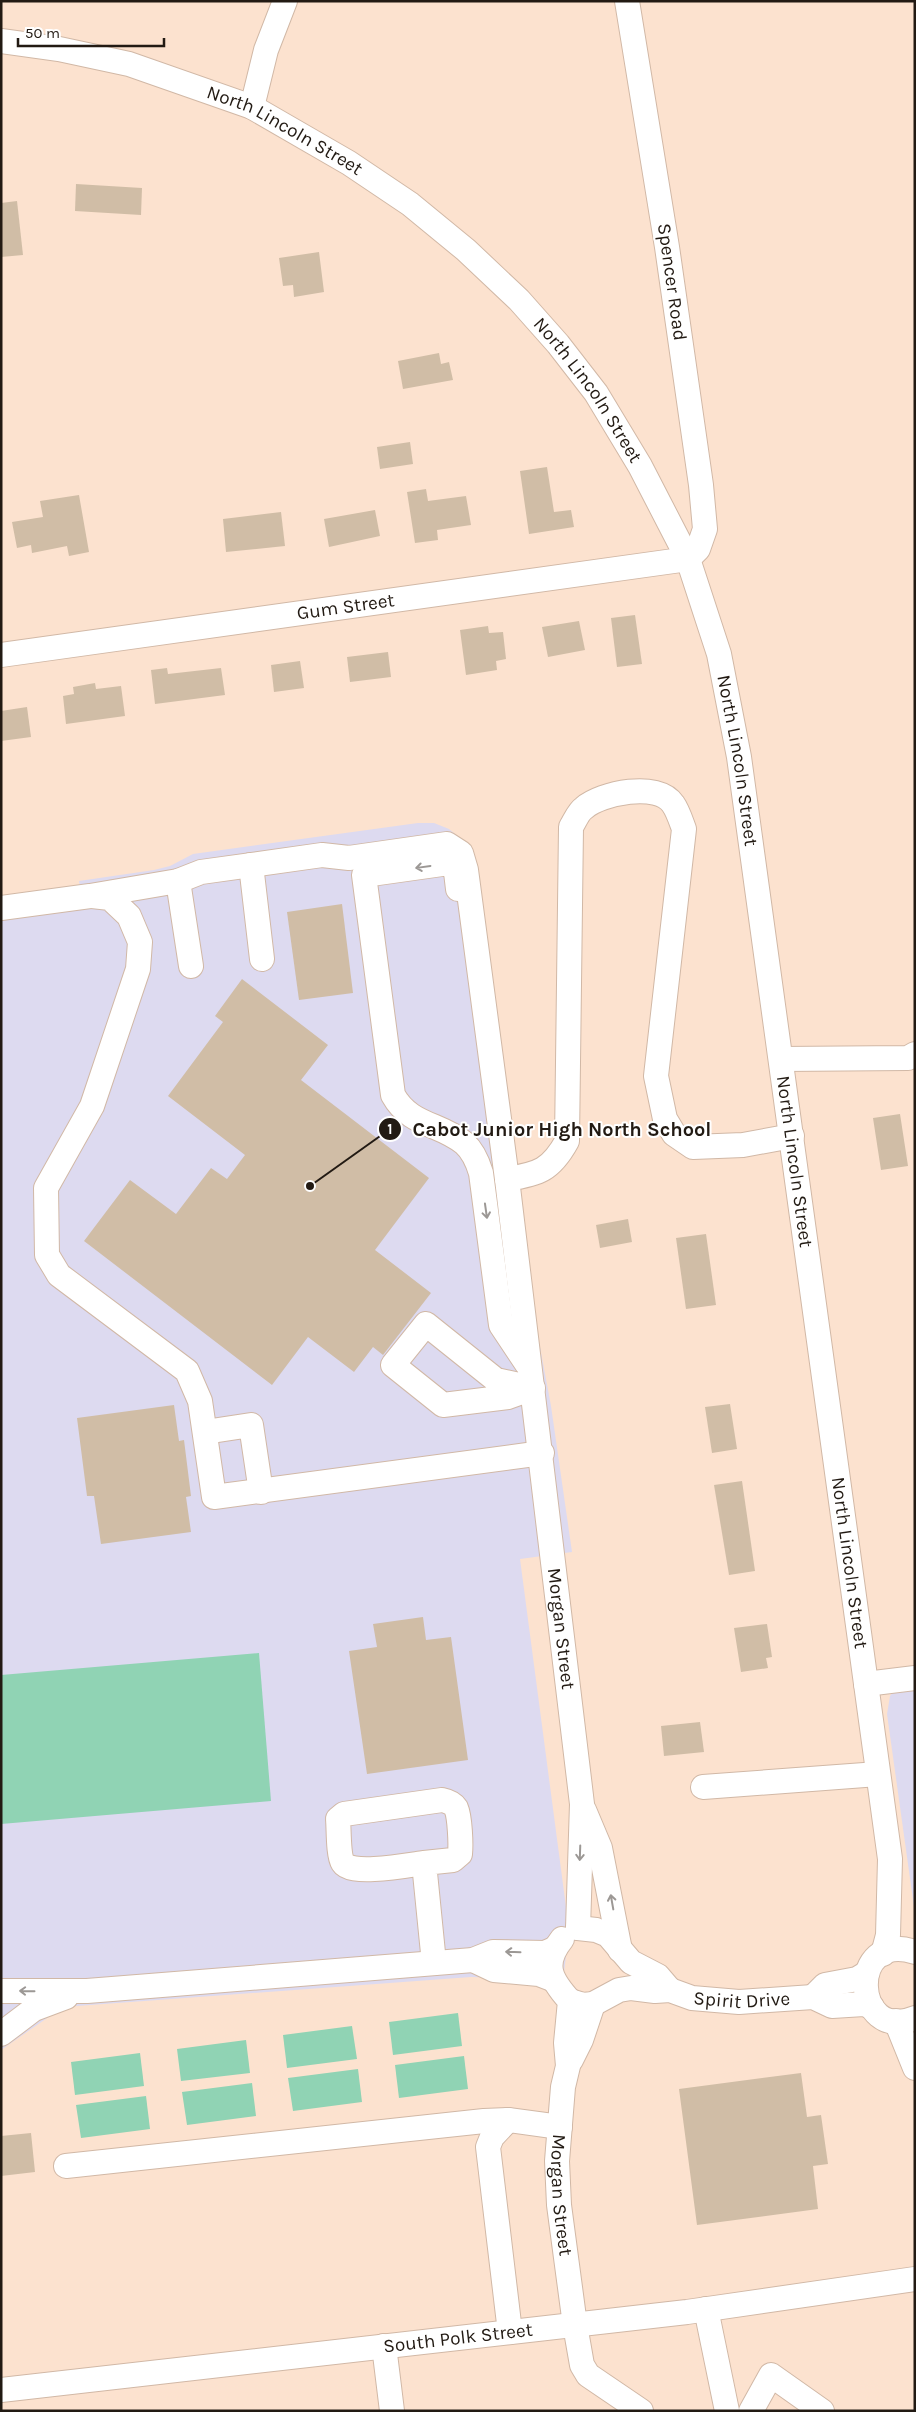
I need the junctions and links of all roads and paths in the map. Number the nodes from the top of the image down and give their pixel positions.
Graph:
1 (285, 1) edge
2 (627, 1) edge
3 (1, 41) edge
4 (252, 107) junction
5 (688, 559) junction
6 (1, 654) edge
7 (349, 858) junction
8 (251, 865) junction
9 (178, 881) junction
10 (90, 896) junction
11 (1, 908) edge
12 (262, 959) dead end
13 (191, 966) dead end
14 (915, 1054) edge
15 (780, 1059) junction
16 (792, 1136) junction
17 (481, 1173) junction
18 (508, 1178) junction
19 (526, 1330) junction
20 (532, 1378) junction
21 (205, 1432) junction
22 (542, 1454) junction
23 (260, 1492) junction
24 (915, 1678) edge
25 (866, 1684) junction
26 (878, 1774) junction
27 (703, 1787) dead end
28 (582, 1804) junction
29 (424, 1863) junction
30 (578, 1928) junction
31 (554, 1949) junction
32 (621, 1952) junction
33 (901, 1952) edge
34 (473, 1960) junction
35 (434, 1963) junction
36 (867, 1973) junction
37 (552, 1979) junction
38 (619, 1990) junction
39 (670, 1990) junction
40 (1, 1991) edge
41 (87, 1991) junction
42 (813, 1997) junction
43 (570, 2001) junction
44 (593, 2004) junction
45 (872, 2008) junction
46 (910, 2024) edge
47 (1, 2034) edge
48 (568, 2066) junction
49 (915, 2068) edge
50 (508, 2120) junction
51 (560, 2126) junction
52 (66, 2166) dead end
53 (915, 2279) edge
54 (706, 2309) junction
55 (574, 2325) junction
56 (510, 2332) junction
57 (384, 2346) junction
58 (1, 2390) edge
59 (722, 2409) edge
60 (392, 2411) edge
61 (641, 2411) edge
62 (751, 2411) edge
63 (822, 2411) edge

1 - 4 street
2 - 5 street, Spencer Road
3 - 4 street, North Lincoln Street
4 - 5 street, North Lincoln Street
5 - 6 street, Gum Street
5 - 15 street, North Lincoln Street
7 - 8 street, Morgan Street
7 - 17 street
7 - 18 street, Morgan Street
8 - 9 street, Morgan Street
8 - 12 street
9 - 10 street, Morgan Street
9 - 13 street
10 - 11 street, Morgan Street
10 - 21 street
14 - 15 street
15 - 16 street, North Lincoln Street
16 - 18 street
16 - 25 street, North Lincoln Street
19 -> 17 street
17 -> 20 street
18 - 19 street, Morgan Street
19 - 20 street, Morgan Street
20 - 20 street
20 - 22 street, Morgan Street
21 - 23 street
21 - 23 street
22 - 23 street
22 - 28 street, Morgan Street
24 - 25 street
25 - 26 street, North Lincoln Street
26 - 27 street
26 - 33 street, North Lincoln Street
28 -> 30 street, Morgan Street
32 -> 28 street, Morgan Street
29 - 29 street
29 - 35 street
30 - 31 street
30 - 32 street, Spirit Drive
31 -> 34 street
31 - 37 street
32 - 38 street, Morgan Street
32 - 39 street, Spirit Drive
33 - 36 street
34 - 35 street
34 - 37 street
35 - 41 street
36 - 42 street, Spirit Drive
36 - 45 street
37 - 43 street
38 - 39 street, Spirit Drive
38 - 44 street, Spirit Drive
39 - 42 street, Spirit Drive
41 -> 40 street
41 - 47 street
42 - 45 street, Spirit Drive
43 - 44 street
43 - 48 street, Morgan Street
44 - 48 street, Morgan Street
45 - 46 street
46 - 49 street
48 - 51 street, Morgan Street
50 - 51 street
50 - 52 street
50 - 56 street
51 - 55 street, Morgan Street
53 - 54 street, South Polk Street
54 - 55 street, South Polk Street
54 - 59 street
55 - 56 street, South Polk Street
55 - 61 street, Morgan Street
56 - 57 street, South Polk Street
57 - 58 street, South Polk Street
57 - 60 street
62 - 63 street

